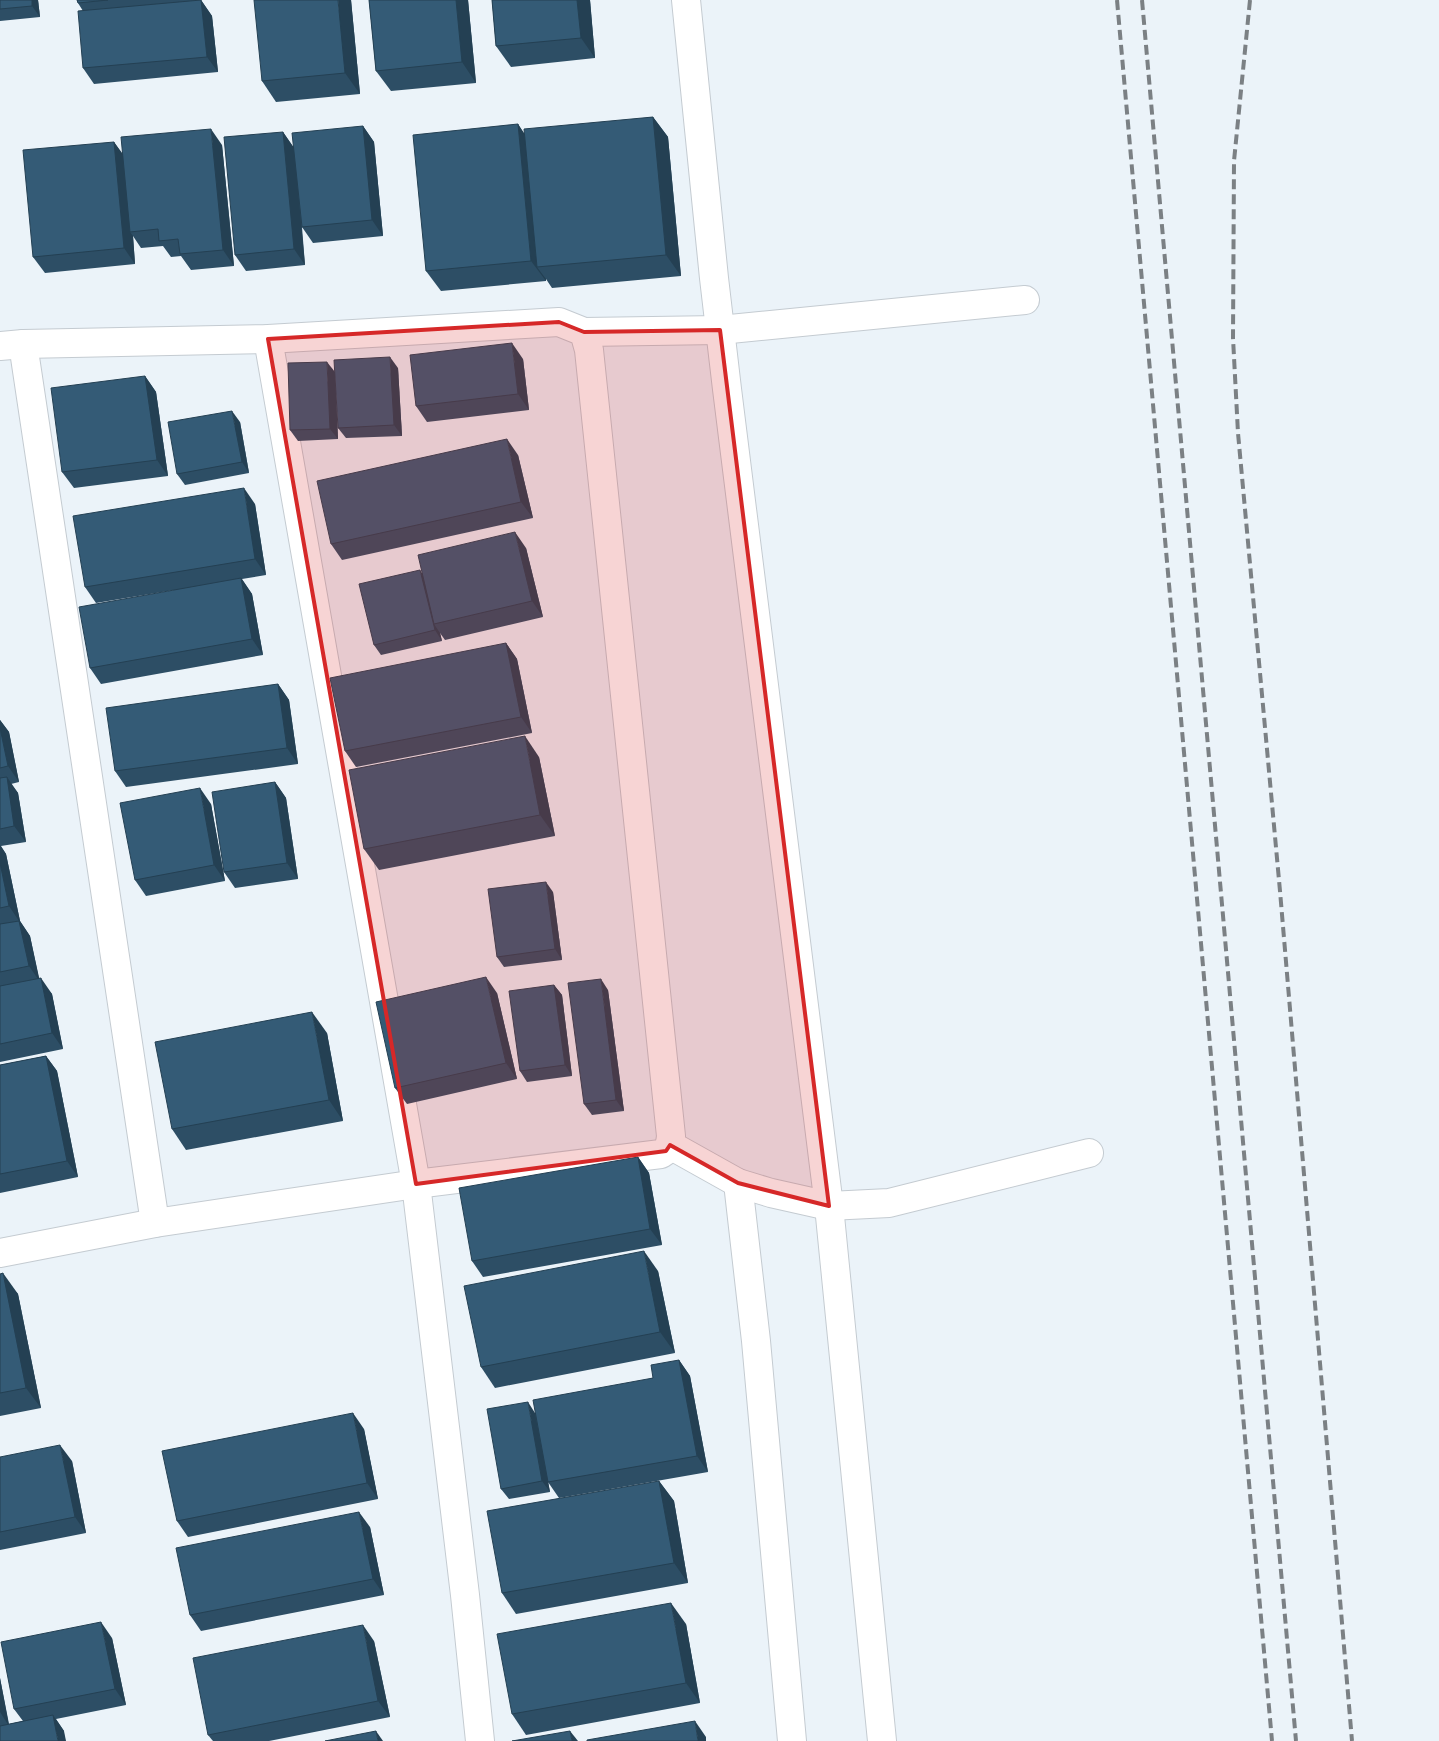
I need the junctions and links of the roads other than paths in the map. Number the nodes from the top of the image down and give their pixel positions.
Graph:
1 (686, 0) edge
2 (1025, 300) dead end
3 (720, 330) junction
4 (584, 332) junction
5 (268, 338) junction
6 (12, 345) edge
7 (670, 1145) junction
8 (1089, 1153) dead end
9 (738, 1183) junction
10 (416, 1184) junction
11 (829, 1206) junction
12 (155, 1223) junction
13 (0, 1253) edge
14 (480, 1741) edge
15 (792, 1741) edge
16 (882, 1741) edge

1 - 3 street
2 - 3 street
3 - 4 street
3 - 11 street
4 - 5 street
4 - 7 street
5 - 6 street
5 - 10 street
6 - 12 street
7 - 9 street
7 - 10 street
8 - 11 street
9 - 11 street
9 - 15 street
10 - 12 street
10 - 14 street
11 - 16 street
12 - 13 street

